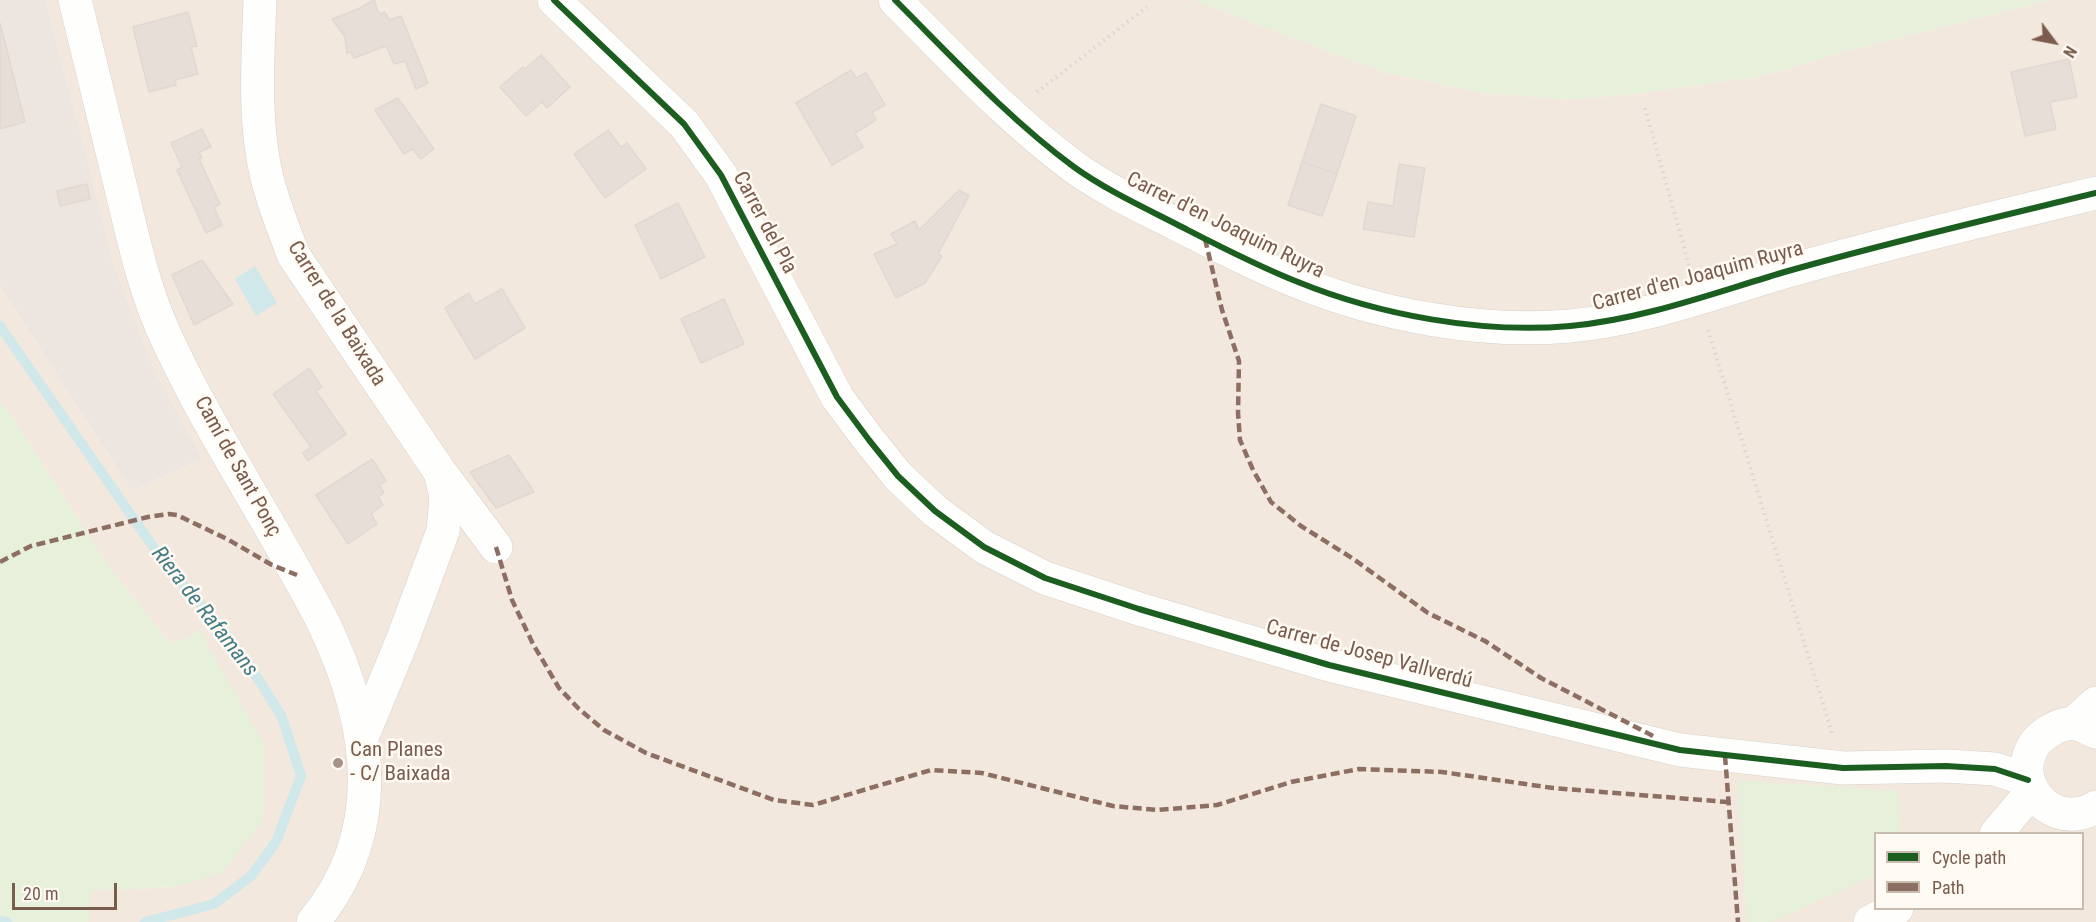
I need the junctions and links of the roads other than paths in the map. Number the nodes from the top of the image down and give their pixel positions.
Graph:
1 (75, 0) edge
2 (260, 0) edge
3 (554, 0) edge
4 (895, 0) edge
5 (2096, 193) edge
6 (807, 342) joint
7 (440, 472) junction
8 (496, 547) dead end
9 (2089, 719) edge
10 (361, 740) junction
11 (2030, 786) junction
12 (2084, 811) edge
13 (1997, 832) edge
14 (2046, 832) edge
15 (1895, 910) edge
16 (313, 922) edge
17 (1870, 922) edge

1 - 10 street, Camí de Sant Ponç
2 - 7 street, Carrer de la Baixada
3 - 6 street, Carrer del Pla
4 - 5 street, Carrer d'en Joaquim Ruyra
6 - 11 street, Carrer de Josep Vallverdú
7 - 8 street, Carrer de la Baixada
7 - 10 street, Carrer de la Baixada
9 - 11 street
10 - 16 street, Camí de Sant Ponç
11 - 12 street
11 - 13 street
12 - 14 street
15 - 17 street

